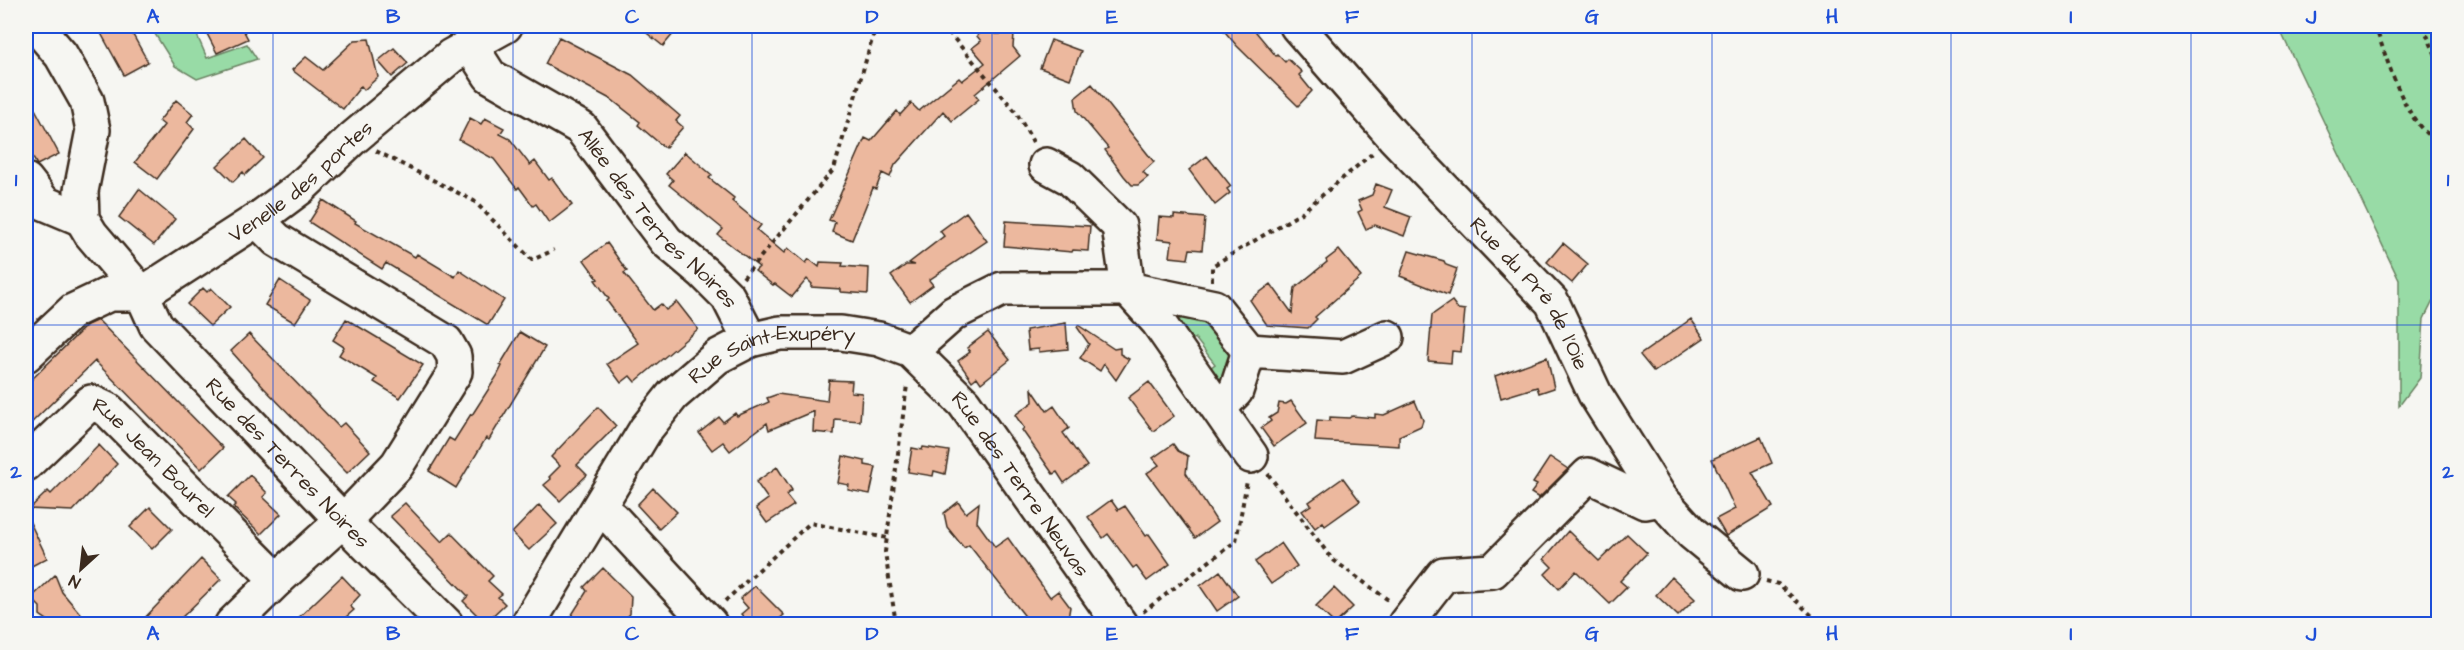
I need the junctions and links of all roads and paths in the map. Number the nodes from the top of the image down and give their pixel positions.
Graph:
1 (36, 26) edge
2 (505, 26) edge
3 (876, 26) edge
4 (950, 26) edge
5 (1297, 26) edge
6 (2375, 26) edge
7 (2423, 26) edge
8 (460, 51) junction
9 (2439, 60) edge
10 (1394, 136) junction
11 (352, 139) junction
12 (2439, 144) edge
13 (1046, 165) joint
14 (26, 180) edge
15 (82, 219) junction
16 (257, 220) junction
17 (554, 250) dead end
18 (1128, 289) junction
19 (142, 294) junction
20 (728, 297) junction
21 (1214, 307) junction
22 (1387, 337) dead end
23 (750, 340) junction
24 (911, 351) junction
25 (1249, 351) junction
26 (26, 355) edge
27 (1219, 408) junction
28 (1251, 456) junction
29 (26, 464) edge
30 (1661, 499) junction
31 (599, 509) junction
32 (343, 521) junction
33 (887, 538) junction
34 (1742, 574) joint
35 (277, 580) junction
36 (1128, 621) edge
37 (1408, 621) edge
38 (707, 622) edge
39 (232, 624) edge
40 (446, 624) edge
41 (528, 624) edge
42 (896, 624) edge
43 (1821, 624) edge

1 - 15 street
2 - 8 street
3 - 20 path
4 - 13 path
5 - 10 street, Rue du Pré de l'Oie
6 - 12 path
7 - 9 path
8 - 11 street, Venelle des portes
8 - 20 street, Allée des Terres Noires
10 - 21 path
10 - 30 street, Rue du Pré de l'Oie
11 - 16 street, Venelle des portes
11 - 17 path
13 - 18 street
14 - 15 street
15 - 19 street, Rue des Terres Noires
16 - 19 street, Venelle des portes
16 - 32 street
18 - 21 street
18 - 24 street
18 - 27 street
19 - 26 street
19 - 32 street, Rue des Terres Noires
20 - 23 street, Allée des Terres Noires
21 - 25 street
22 - 25 street
23 - 24 street, Rue Saint-Exupéry
23 - 31 street, Rue Saint-Exupéry
24 - 33 path
24 - 36 street, Rue des Terre Neuvas
25 - 27 street
27 - 28 street
28 - 36 path
28 - 37 path
29 - 35 street, Rue Jean Bourel
30 - 34 street, Rue du Pré de l'Oie
30 - 37 street
31 - 38 street
31 - 41 street, Rue Saint-Exupéry
32 - 35 street
32 - 40 street, Rue des Terres Noires
33 - 38 path
33 - 42 path
34 - 43 path
35 - 39 street

